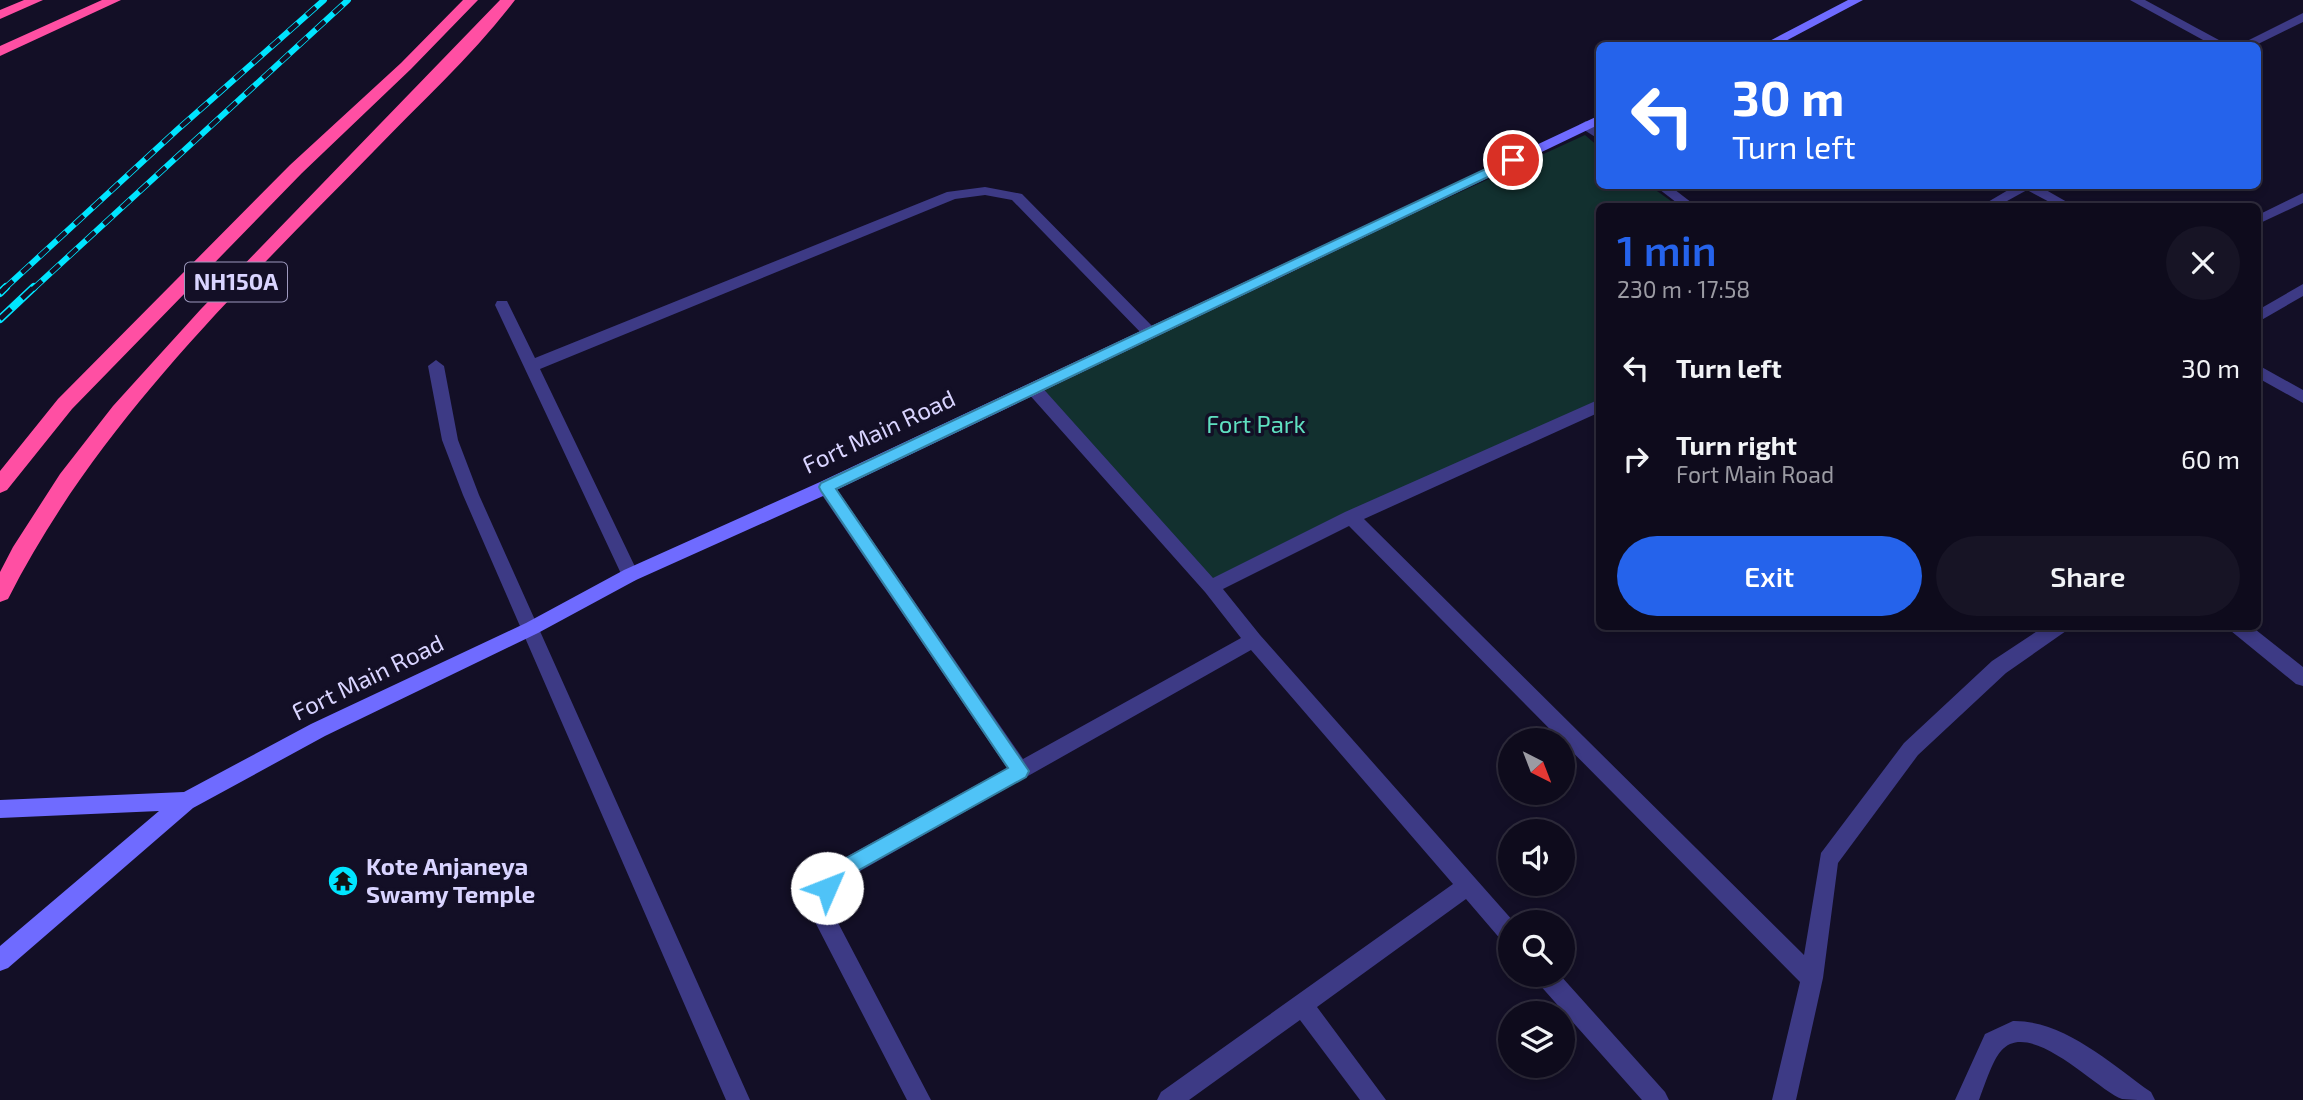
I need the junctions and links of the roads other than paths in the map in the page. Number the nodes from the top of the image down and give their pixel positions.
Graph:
1 (36, 0) edge
2 (114, 0) edge
3 (471, 0) edge
4 (509, 0) edge
5 (1857, 0) edge
6 (2136, 0) edge
7 (0, 15) edge
8 (2303, 17) edge
9 (1777, 42) edge
10 (2216, 42) edge
11 (2251, 42) edge
12 (0, 52) edge
13 (1593, 122) edge
14 (1666, 189) edge
15 (2021, 189) edge
16 (2033, 189) edge
17 (2303, 197) edge
18 (1685, 203) edge
19 (1994, 203) edge
20 (2061, 203) edge
21 (2261, 218) edge
22 (2303, 289) edge
23 (502, 304) dead end
24 (2261, 313) edge
25 (1150, 332) junction
26 (436, 366) dead end
27 (531, 366) junction
28 (2261, 373) edge
29 (1033, 388) junction
30 (2303, 397) edge
31 (1596, 407) edge
32 (0, 485) edge
33 (826, 487) junction
34 (1351, 517) junction
35 (630, 575) junction
36 (1211, 587) junction
37 (0, 593) edge
38 (532, 628) junction
39 (2054, 630) edge
40 (2242, 630) edge
41 (1253, 640) junction
42 (2303, 678) edge
43 (1020, 771) junction
44 (186, 801) junction
45 (0, 809) edge
46 (1467, 886) junction
47 (1498, 921) edge
48 (0, 960) edge
49 (1812, 978) junction
50 (1557, 987) edge
51 (1303, 1006) junction
52 (738, 1100) edge
53 (919, 1100) edge
54 (1169, 1100) edge
55 (1374, 1100) edge
56 (1657, 1100) edge
57 (1784, 1100) edge
58 (1967, 1100) edge
59 (2143, 1100) edge

1 - 7 highway
2 - 12 highway
3 - 32 highway
4 - 37 highway, NH150A
5 - 9 street
6 - 10 street
8 - 11 street
13 - 25 street, Fort Main Road
14 - 18 street
15 - 19 street
16 - 20 street
17 - 21 street
22 - 24 street
23 - 27 street
25 - 27 street
25 - 29 street, Fort Main Road
26 - 38 street
27 - 35 street
28 - 30 street
29 - 33 street, Fort Main Road
29 - 36 street
31 - 34 street
33 - 35 street, Fort Main Road
33 - 43 street
34 - 36 street
34 - 49 street
35 - 38 street, Fort Main Road
36 - 41 street
38 - 44 street, Fort Main Road
38 - 52 street
39 - 49 street
40 - 42 street
41 - 43 street
41 - 46 street
43 - 53 street
44 - 45 street, Fort Main Road
44 - 48 street, Fort Main Road
46 - 47 street
46 - 51 street
49 - 57 street
50 - 56 street
51 - 54 street
51 - 55 street
58 - 59 street

